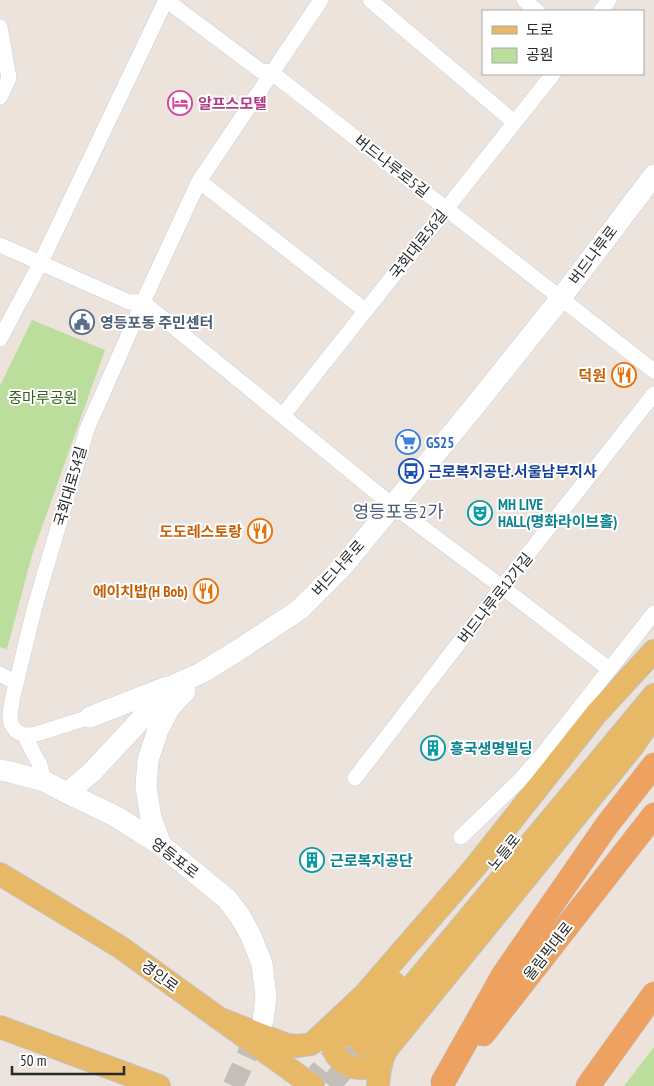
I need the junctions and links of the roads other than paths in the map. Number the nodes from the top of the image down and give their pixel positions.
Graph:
1 (166, 0) edge
2 (321, 0) edge
3 (370, 0) edge
4 (524, 0) edge
5 (536, 10) edge
6 (0, 27) edge
7 (271, 72) junction
8 (552, 75) edge
9 (0, 97) edge
10 (514, 122) junction
11 (654, 174) edge
12 (198, 181) junction
13 (446, 208) junction
14 (0, 245) edge
15 (40, 264) junction
16 (561, 298) junction
17 (142, 302) junction
18 (366, 311) junction
19 (0, 339) edge
20 (654, 370) edge
21 (654, 394) edge
22 (283, 415) junction
23 (392, 505) junction
24 (502, 587) junction
25 (654, 613) edge
26 (654, 651) edge
27 (654, 664) edge
28 (609, 669) junction
29 (201, 673) junction
30 (0, 674) edge
31 (16, 683) junction
32 (172, 686) junction
33 (654, 695) edge
34 (654, 716) edge
35 (90, 717) junction
36 (24, 735) junction
37 (109, 753) junction
38 (654, 765) edge
39 (0, 770) edge
40 (355, 778) dead end
41 (44, 781) junction
42 (67, 793) junction
43 (654, 815) edge
44 (461, 836) dead end
45 (161, 846) junction
46 (0, 874) edge
47 (654, 994) edge
48 (654, 1008) edge
49 (218, 1018) junction
50 (263, 1021) tunnel mouth
51 (632, 1024) junction
52 (0, 1027) edge
53 (350, 1034) junction
54 (387, 1049) junction
55 (442, 1084) edge
56 (158, 1086) edge
57 (314, 1086) edge
58 (378, 1086) edge
59 (588, 1086) edge

1 - 7 street, 버드나루로5길
1 - 15 street
2 - 7 street, 국회대로54길
3 - 10 street
4 - 5 street
6 - 9 street
7 - 12 street, 국회대로54길
7 - 13 street, 버드나루로5길
8 - 10 street, 국회대로56길
10 - 13 street, 국회대로56길
11 - 16 main road, 버드나루로
12 - 17 street, 국회대로54길
12 - 18 street
13 - 16 street, 버드나루로5길
13 - 18 street, 국회대로56길
14 - 15 street
15 - 17 street
15 - 19 street
16 - 20 street, 버드나루로5길
16 - 23 main road, 버드나루로
17 - 22 street
17 - 31 street, 국회대로54길
18 - 22 street, 국회대로56길
21 - 24 street, 버드나루로12가길
22 - 23 street
23 - 24 street
23 - 29 main road, 버드나루로
24 - 28 street
24 - 40 street, 버드나루로12가길
25 - 28 street
26 - 53 main road
27 - 53 main road, 노들로
28 - 44 street
29 - 32 main road, 버드나루로
29 - 45 main road
30 - 31 street
31 - 36 street, 국회대로54길
32 - 35 main road
32 - 37 main road, 버드나루로
33 - 53 main road, 노들로
34 - 54 main road
35 - 36 street
35 - 37 main road
36 - 41 street
37 - 42 main road, 버드나루로
38 - 55 highway
39 - 41 main road, 영등포로
41 - 42 main road, 영등포로
42 - 45 main road, 영등포로
43 - 55 highway, 올림픽대로
45 - 50 main road, 영등포로
46 - 49 main road, 경인로
47 - 51 highway
48 - 51 highway
49 - 53 main road
49 - 57 main road, 경인로
51 - 59 highway
52 - 56 main road
53 - 54 main road
54 - 58 main road

